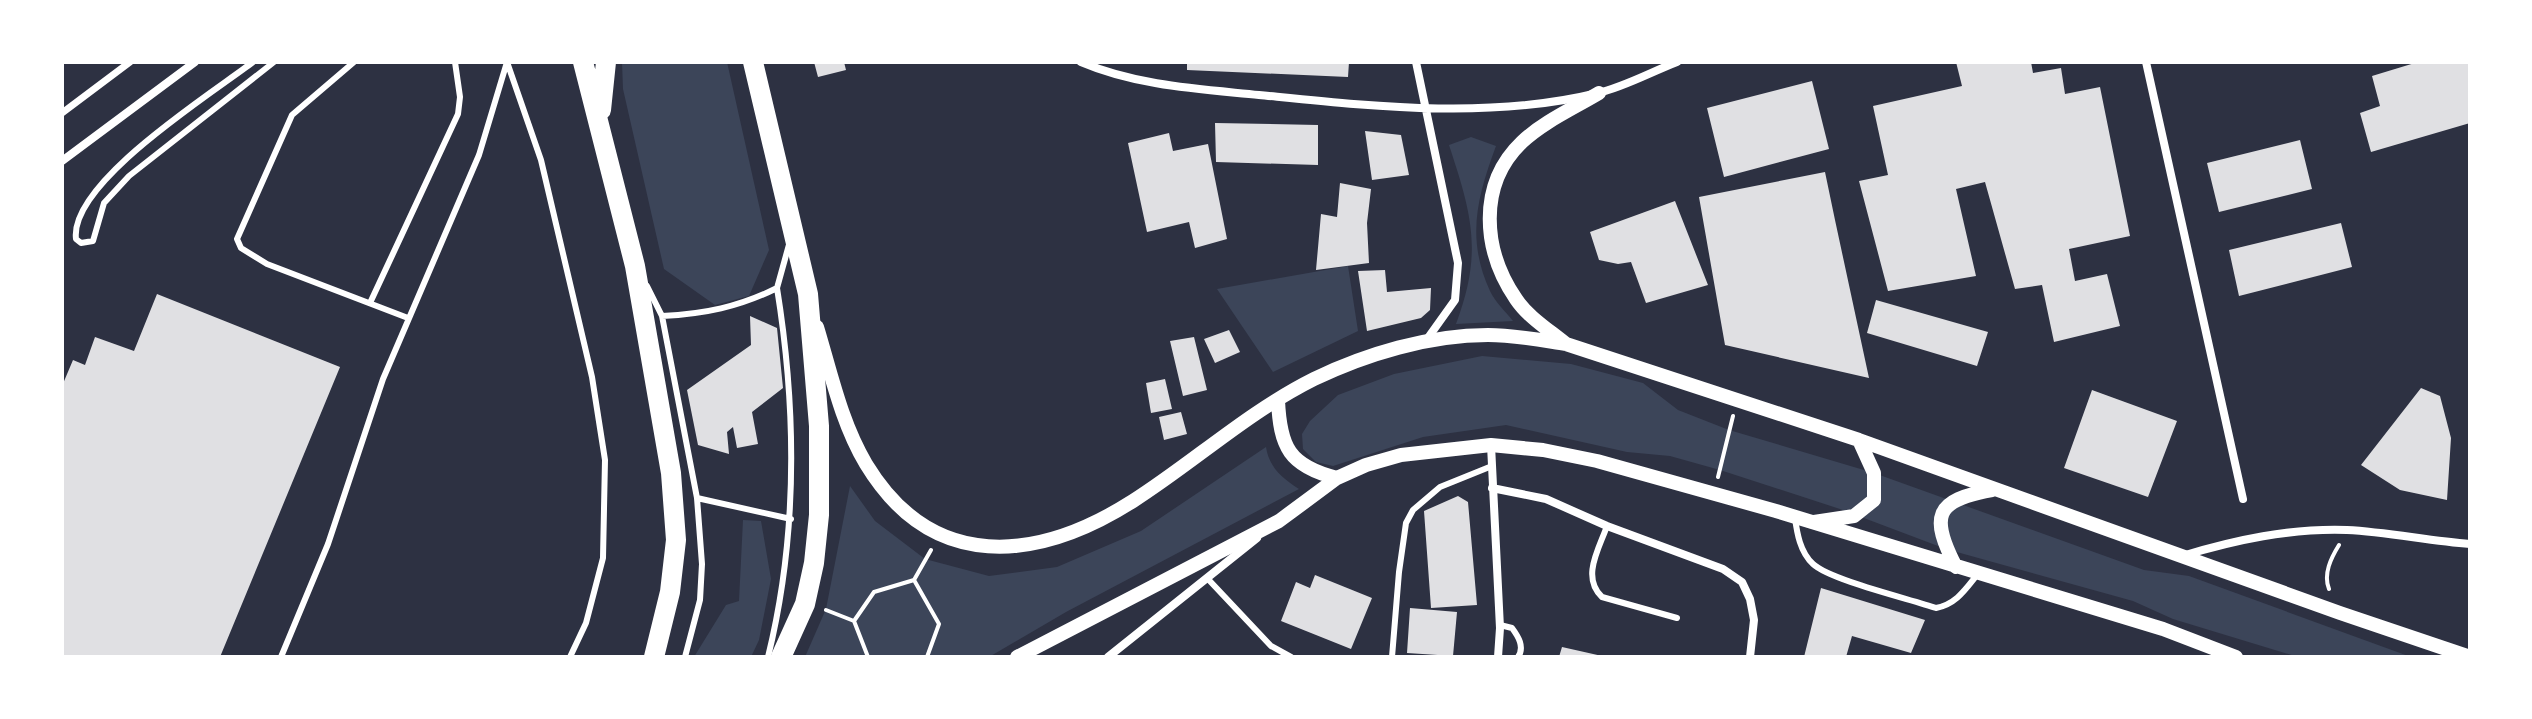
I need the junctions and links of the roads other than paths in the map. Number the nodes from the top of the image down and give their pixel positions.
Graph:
1 (130, 62) edge
2 (195, 62) edge
3 (253, 62) edge
4 (274, 62) edge
5 (354, 62) edge
6 (455, 62) edge
7 (507, 62) edge
8 (583, 62) edge
9 (606, 62) edge
10 (746, 62) edge
11 (1081, 62) edge
12 (1416, 62) edge
13 (1677, 62) edge
14 (2146, 62) edge
15 (755, 71) edge
16 (1599, 93) junction
17 (1425, 108) junction
18 (62, 113) edge
19 (600, 124) junction
20 (62, 161) edge
21 (792, 233) junction
22 (635, 266) junction
23 (777, 288) junction
24 (808, 294) junction
25 (370, 303) junction
26 (662, 316) junction
27 (408, 318) junction
28 (1425, 342) junction
29 (1566, 344) junction
30 (1278, 400) junction
31 (1859, 440) junction
32 (1491, 445) junction
33 (1492, 466) junction
34 (1337, 478) junction
35 (1492, 488) junction
36 (1997, 489) junction
37 (697, 498) junction
38 (2243, 499) dead end
39 (1795, 518) junction
40 (791, 519) junction
41 (1279, 521) junction
42 (1810, 522) junction
43 (1607, 526) junction
44 (2470, 544) edge
45 (2181, 556) junction
46 (1956, 567) junction
47 (1978, 574) junction
48 (1207, 578) junction
49 (1677, 618) dead end
50 (1500, 625) junction
51 (281, 657) edge
52 (570, 657) edge
53 (654, 657) edge
54 (685, 657) edge
55 (768, 657) edge
56 (781, 657) edge
57 (1017, 657) edge
58 (1108, 657) edge
59 (1291, 657) edge
60 (1392, 657) edge
61 (1498, 657) edge
62 (1518, 657) edge
63 (1750, 657) edge
64 (2236, 657) edge
65 (2470, 657) edge

1 - 18 street
2 - 20 street
3 - 4 lane
5 - 25 lane
6 - 25 lane
7 - 27 lane
7 - 52 lane
8 - 19 main road
9 - 19 main road
10 - 15 main road
11 - 17 street
12 - 17 street
13 - 16 street
14 - 38 street
15 - 21 main road
16 - 17 street
16 - 29 street
17 - 28 street
19 - 22 main road
21 - 23 lane
21 - 24 main road
22 - 26 lane
22 - 53 main road
23 - 26 lane
23 - 40 lane
24 - 30 street
24 - 56 main road
25 - 27 lane
26 - 37 lane
27 - 51 lane
28 - 29 street
28 - 30 street
29 - 31 street
30 - 34 street
31 - 36 street
31 - 42 street
32 - 33 street
32 - 34 street
32 - 39 street
33 - 35 street
33 - 60 lane
34 - 41 street
35 - 43 street
35 - 50 street
36 - 45 street
36 - 46 street
37 - 40 lane
37 - 54 lane
39 - 42 street
39 - 47 lane
40 - 55 lane
41 - 48 street
41 - 57 street
42 - 46 street
43 - 49 lane
43 - 63 street
44 - 45 street
45 - 65 street
46 - 47 street
47 - 64 street
48 - 58 street
48 - 59 lane
50 - 61 street
50 - 62 lane

